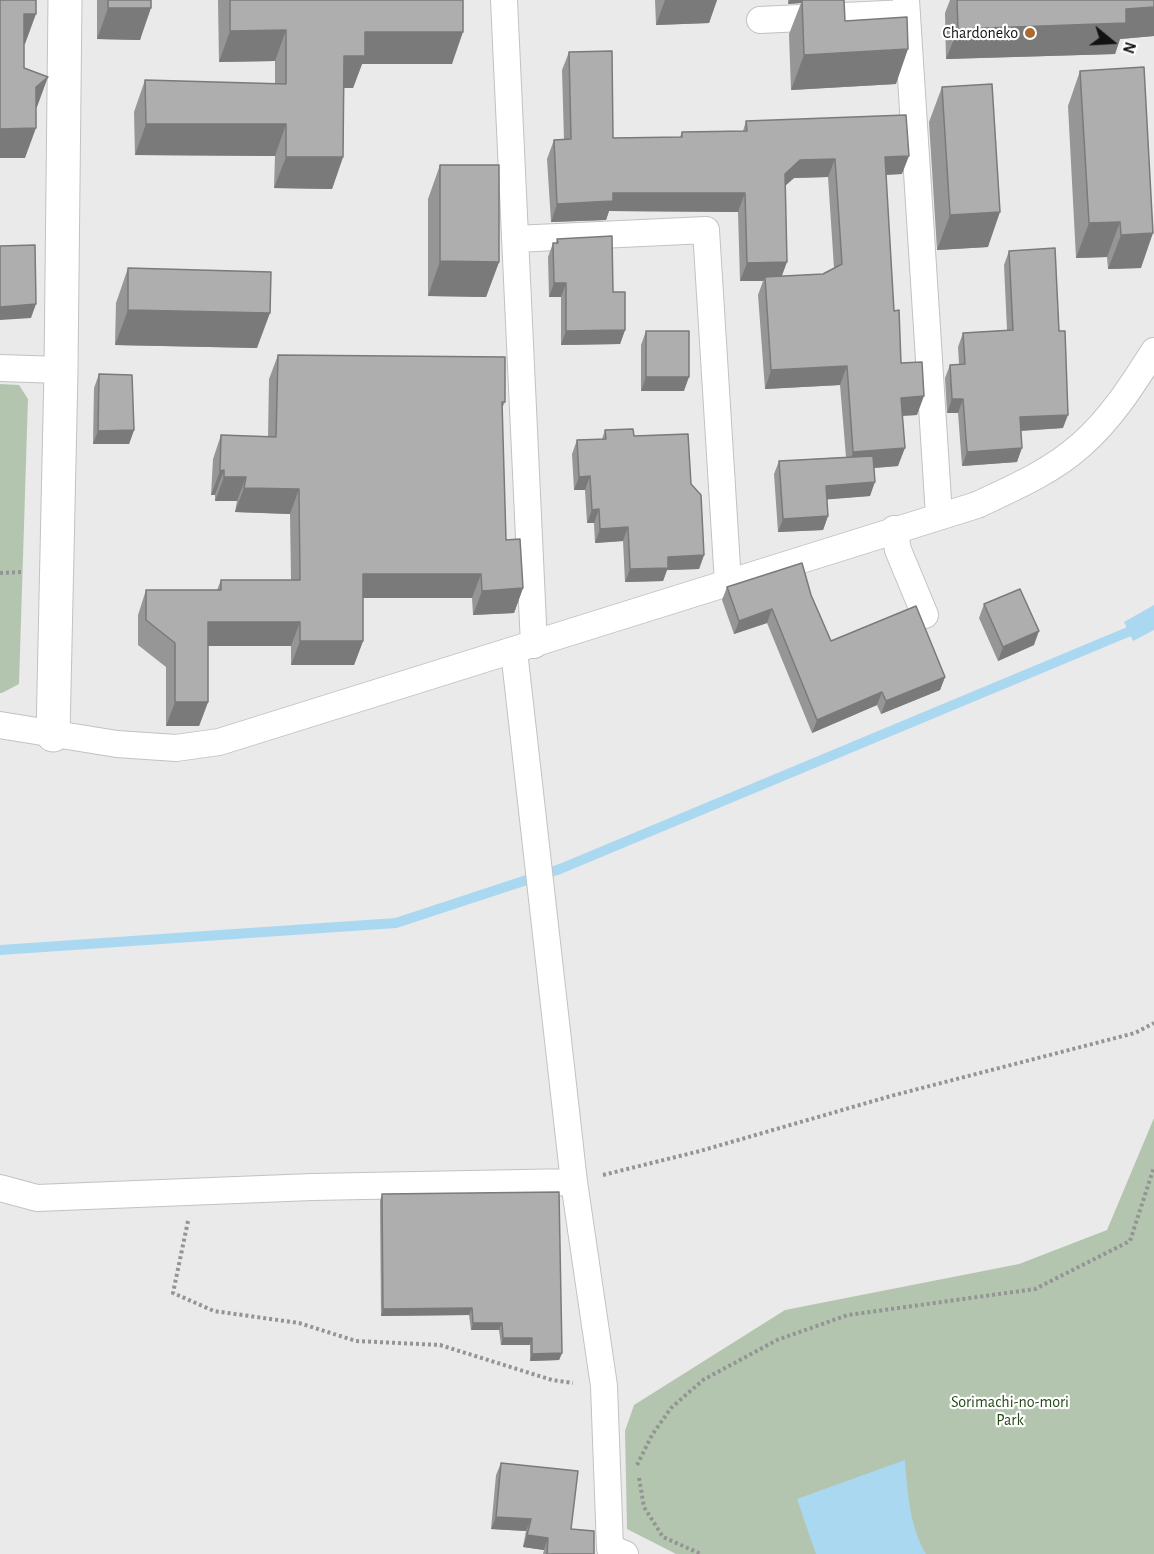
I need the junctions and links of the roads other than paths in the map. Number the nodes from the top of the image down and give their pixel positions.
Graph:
1 (65, 0) edge
2 (504, 0) edge
3 (907, 7) edge
4 (760, 20) dead end
5 (515, 239) junction
6 (1154, 351) edge
7 (0, 368) edge
8 (61, 370) junction
9 (939, 516) junction
10 (894, 529) junction
11 (728, 583) junction
12 (925, 615) dead end
13 (524, 648) junction
14 (0, 725) edge
15 (53, 735) junction
16 (574, 1182) junction
17 (0, 1188) edge
18 (625, 1554) edge

1 - 8 street
2 - 5 street
3 - 4 street
3 - 9 street
5 - 11 street
5 - 13 street
6 - 9 street
7 - 8 street
8 - 15 street
9 - 10 street
10 - 11 street
10 - 12 street
11 - 13 street
13 - 15 street
13 - 16 street
14 - 15 street
16 - 17 street
16 - 18 street

